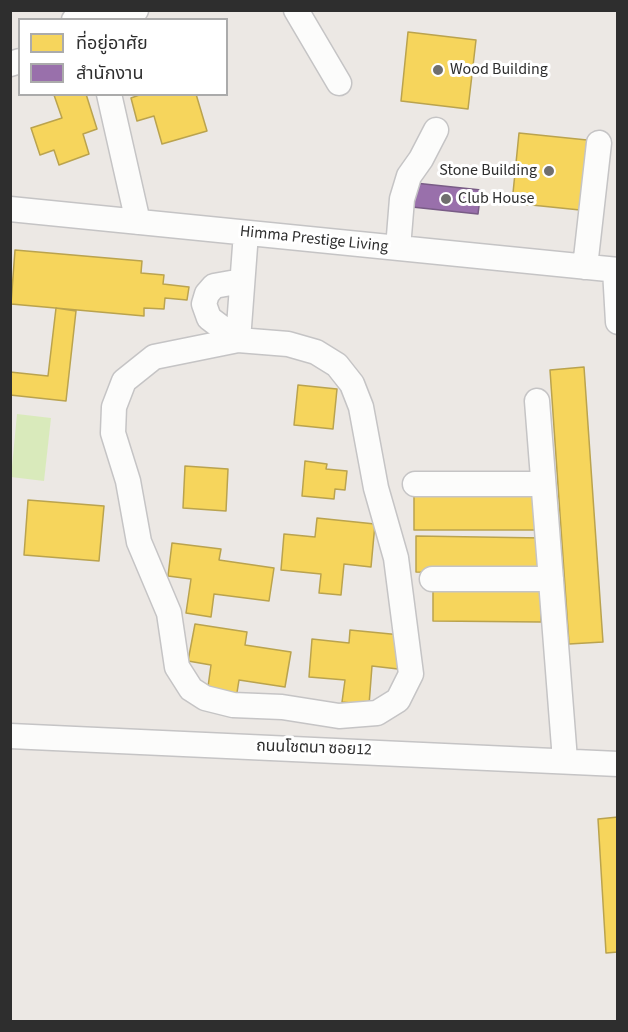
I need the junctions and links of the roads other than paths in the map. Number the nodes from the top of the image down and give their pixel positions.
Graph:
1 (136, 10) edge
2 (296, 10) edge
3 (121, 18) edge
4 (339, 83) dead end
5 (109, 96) edge
6 (436, 130) dead end
7 (599, 143) dead end
8 (10, 209) edge
9 (138, 222) junction
10 (246, 233) junction
11 (398, 248) junction
12 (585, 267) junction
13 (616, 270) edge
14 (243, 280) junction
15 (618, 322) edge
16 (238, 340) junction
17 (537, 401) dead end
18 (415, 484) dead end
19 (543, 484) junction
20 (432, 579) dead end
21 (550, 579) junction
22 (10, 736) edge
23 (565, 760) junction
24 (618, 764) edge

1 - 3 street
2 - 4 street
5 - 9 street
6 - 11 street
7 - 12 street
8 - 9 street, Himma Prestige Living
9 - 10 street, Himma Prestige Living
10 - 11 street, Himma Prestige Living
10 - 14 street
11 - 12 street, Himma Prestige Living
12 - 13 street, Himma Prestige Living
13 - 15 street
14 - 16 street
14 - 16 street
16 - 16 street
17 - 19 street
18 - 19 street
19 - 21 street
20 - 21 street
21 - 23 street
22 - 23 street, ถนนโชตนา ซอย12
23 - 24 street, ถนนโชตนา ซอย12

